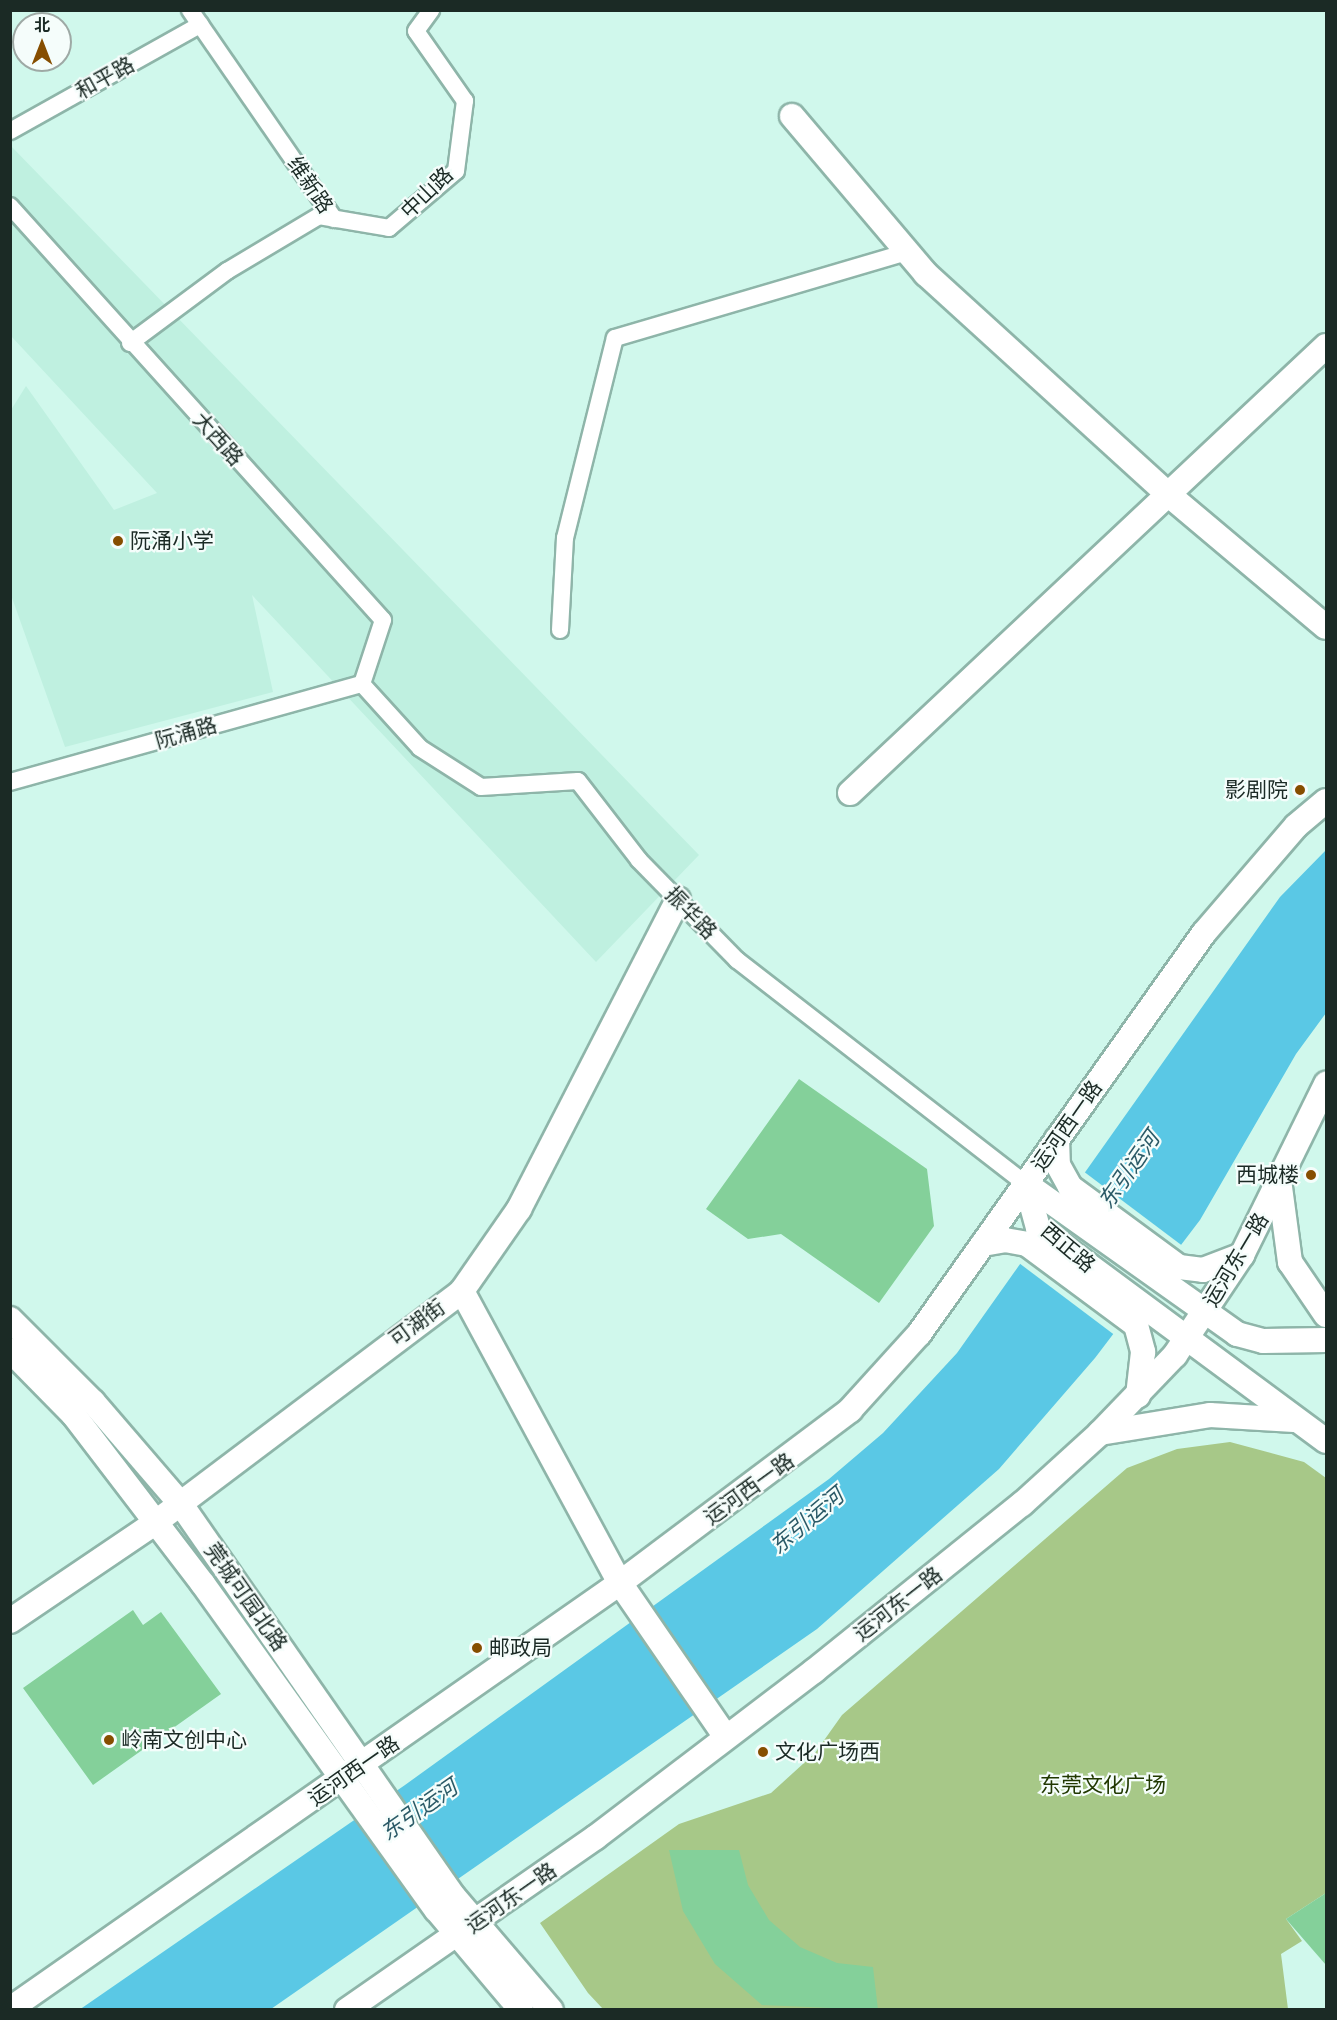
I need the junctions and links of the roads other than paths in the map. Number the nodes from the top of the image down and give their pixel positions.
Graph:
1 (190, 10) edge
2 (431, 10) edge
3 (200, 25) junction
4 (792, 116) dead end
5 (10, 131) edge
6 (10, 206) edge
7 (334, 219) junction
8 (907, 252) junction
9 (130, 343) junction
10 (1326, 346) edge
11 (1169, 495) junction
12 (1326, 627) edge
13 (560, 630) dead end
14 (362, 684) junction
15 (10, 782) edge
16 (850, 793) dead end
17 (1326, 801) edge
18 (678, 899) junction
19 (1326, 1084) edge
20 (1057, 1139) junction
21 (1026, 1184) junction
22 (1280, 1185) junction
23 (1063, 1195) junction
24 (1033, 1236) junction
25 (983, 1244) junction
26 (1242, 1255) junction
27 (1172, 1276) junction
28 (462, 1291) junction
29 (1204, 1312) junction
30 (1326, 1315) edge
31 (1142, 1317) junction
32 (10, 1319) edge
33 (1187, 1337) junction
34 (1326, 1341) edge
35 (10, 1350) edge
36 (1138, 1395) junction
37 (1296, 1421) junction
38 (1100, 1433) junction
39 (1326, 1441) edge
40 (180, 1503) junction
41 (156, 1522) junction
42 (620, 1583) junction
43 (10, 1621) edge
44 (726, 1737) junction
45 (353, 1772) junction
46 (467, 1929) junction
47 (10, 2009) edge
48 (347, 2010) edge
49 (521, 2010) edge
50 (551, 2010) edge

1 - 3 street, 维新路
2 - 7 street, 中山路
3 - 5 street, 和平路
3 - 7 street, 维新路
4 - 8 street
6 - 9 street, 大西路
7 - 9 street, 维新路
8 - 11 street
8 - 13 street
9 - 14 street, 大西路
10 - 11 street
11 - 12 street
11 - 16 street
14 - 15 street, 阮涌路
14 - 18 street, 振华路
17 - 20 street, 运河西一路
18 - 21 street, 振华路
18 - 28 street, 可湖街
19 - 22 street, 运河东一路
20 - 21 street, 运河西一路
20 - 23 street
21 - 23 street, 西正路
21 - 24 street, 西正路
21 - 25 street, 运河西一路
22 - 26 street, 运河东一路
22 - 30 street
23 - 27 street, 西正路
24 - 25 street
24 - 31 street, 西正路
25 - 42 street, 运河西一路
26 - 27 street
26 - 29 street, 运河东一路
27 - 29 street, 西正路
28 - 40 street, 可湖街
28 - 42 street
29 - 33 street, 运河东一路
29 - 34 street, 西正路
31 - 33 street, 西正路
31 - 36 street
32 - 40 street, 莞城可园北路
33 - 36 street, 运河东一路
33 - 37 street, 西正路
35 - 41 street, 莞城可园北路
36 - 38 street, 运河东一路
37 - 38 street
37 - 39 street, 西正路
38 - 44 street, 运河东一路
40 - 41 street, 可湖街
40 - 45 street, 莞城可园北路
41 - 43 street, 可湖街
41 - 45 street, 莞城可园北路
42 - 44 street
42 - 45 street, 运河西一路
44 - 46 street, 运河东一路
45 - 46 street, 莞城可园北路
45 - 47 street, 运河西一路
46 - 48 street, 运河东一路
46 - 49 street
46 - 50 street

